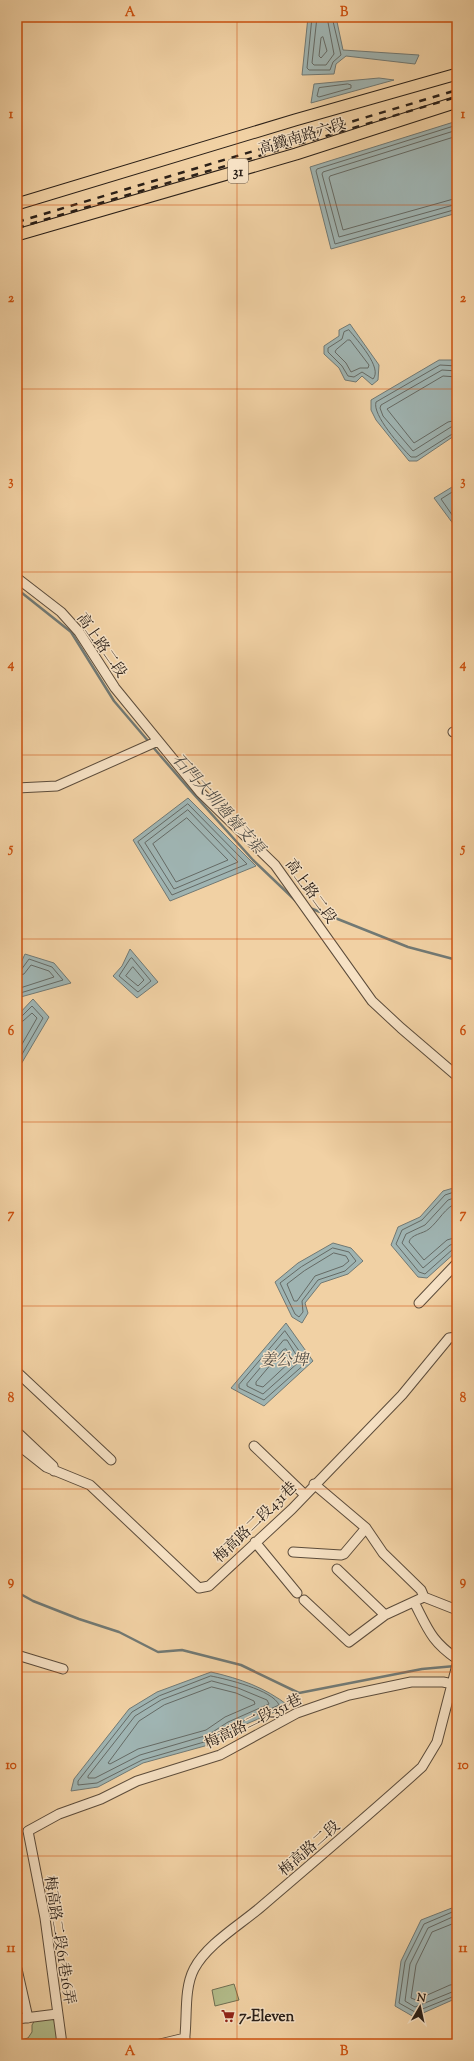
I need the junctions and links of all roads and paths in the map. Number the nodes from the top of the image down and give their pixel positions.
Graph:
1 (457, 74) edge
2 (457, 102) edge
3 (17, 204) edge
4 (17, 235) edge
5 (17, 578) edge
6 (157, 741) junction
7 (17, 788) edge
8 (457, 1076) edge
9 (457, 1263) edge
10 (419, 1303) dead end
11 (457, 1336) edge
12 (17, 1372) edge
13 (17, 1432) edge
14 (17, 1444) edge
15 (254, 1446) dead end
16 (111, 1460) dead end
17 (54, 1471) junction
18 (314, 1484) junction
19 (304, 1494) junction
20 (366, 1528) junction
21 (255, 1542) junction
22 (293, 1552) dead end
23 (337, 1569) dead end
24 (297, 1593) dead end
25 (424, 1597) junction
26 (304, 1600) dead end
27 (414, 1602) junction
28 (457, 1610) edge
29 (385, 1615) junction
30 (17, 1655) edge
31 (457, 1659) edge
32 (457, 1668) edge
33 (63, 1669) dead end
34 (453, 1684) junction
35 (28, 1831) joint
36 (17, 1969) edge
37 (57, 2014) junction
38 (28, 2018) junction
39 (17, 2020) edge
40 (185, 2041) edge
41 (62, 2044) edge
42 (160, 2044) edge

1 - 3 main road, 高鐵南路六段 / 31
2 - 4 main road, 高鐵南路六段 / 31
5 - 6 street, 高上路二段
6 - 7 street
6 - 8 street, 高上路二段
9 - 10 street
11 - 18 street, 梅高路二段431巷
12 - 16 street
13 - 17 street
14 - 17 street, 梅高路二段431巷
15 - 19 street
17 - 21 street, 梅高路二段431巷
18 - 19 street, 梅高路二段431巷
18 - 20 street
19 - 21 street, 梅高路二段431巷
20 - 22 street
20 - 25 street
21 - 24 street
23 - 29 street
25 - 27 street
25 - 28 street
26 - 29 street
27 - 29 street
27 - 31 street
30 - 33 street
32 - 34 street, 梅高路二段
34 - 35 street, 梅高路二段351巷
34 - 40 street, 梅高路二段
35 - 37 street, 梅高路二段61巷16弄
36 - 38 street
37 - 38 street, 梅高路二段61巷16弄
37 - 41 street
38 - 39 street, 梅高路二段61巷16弄
40 - 42 street

